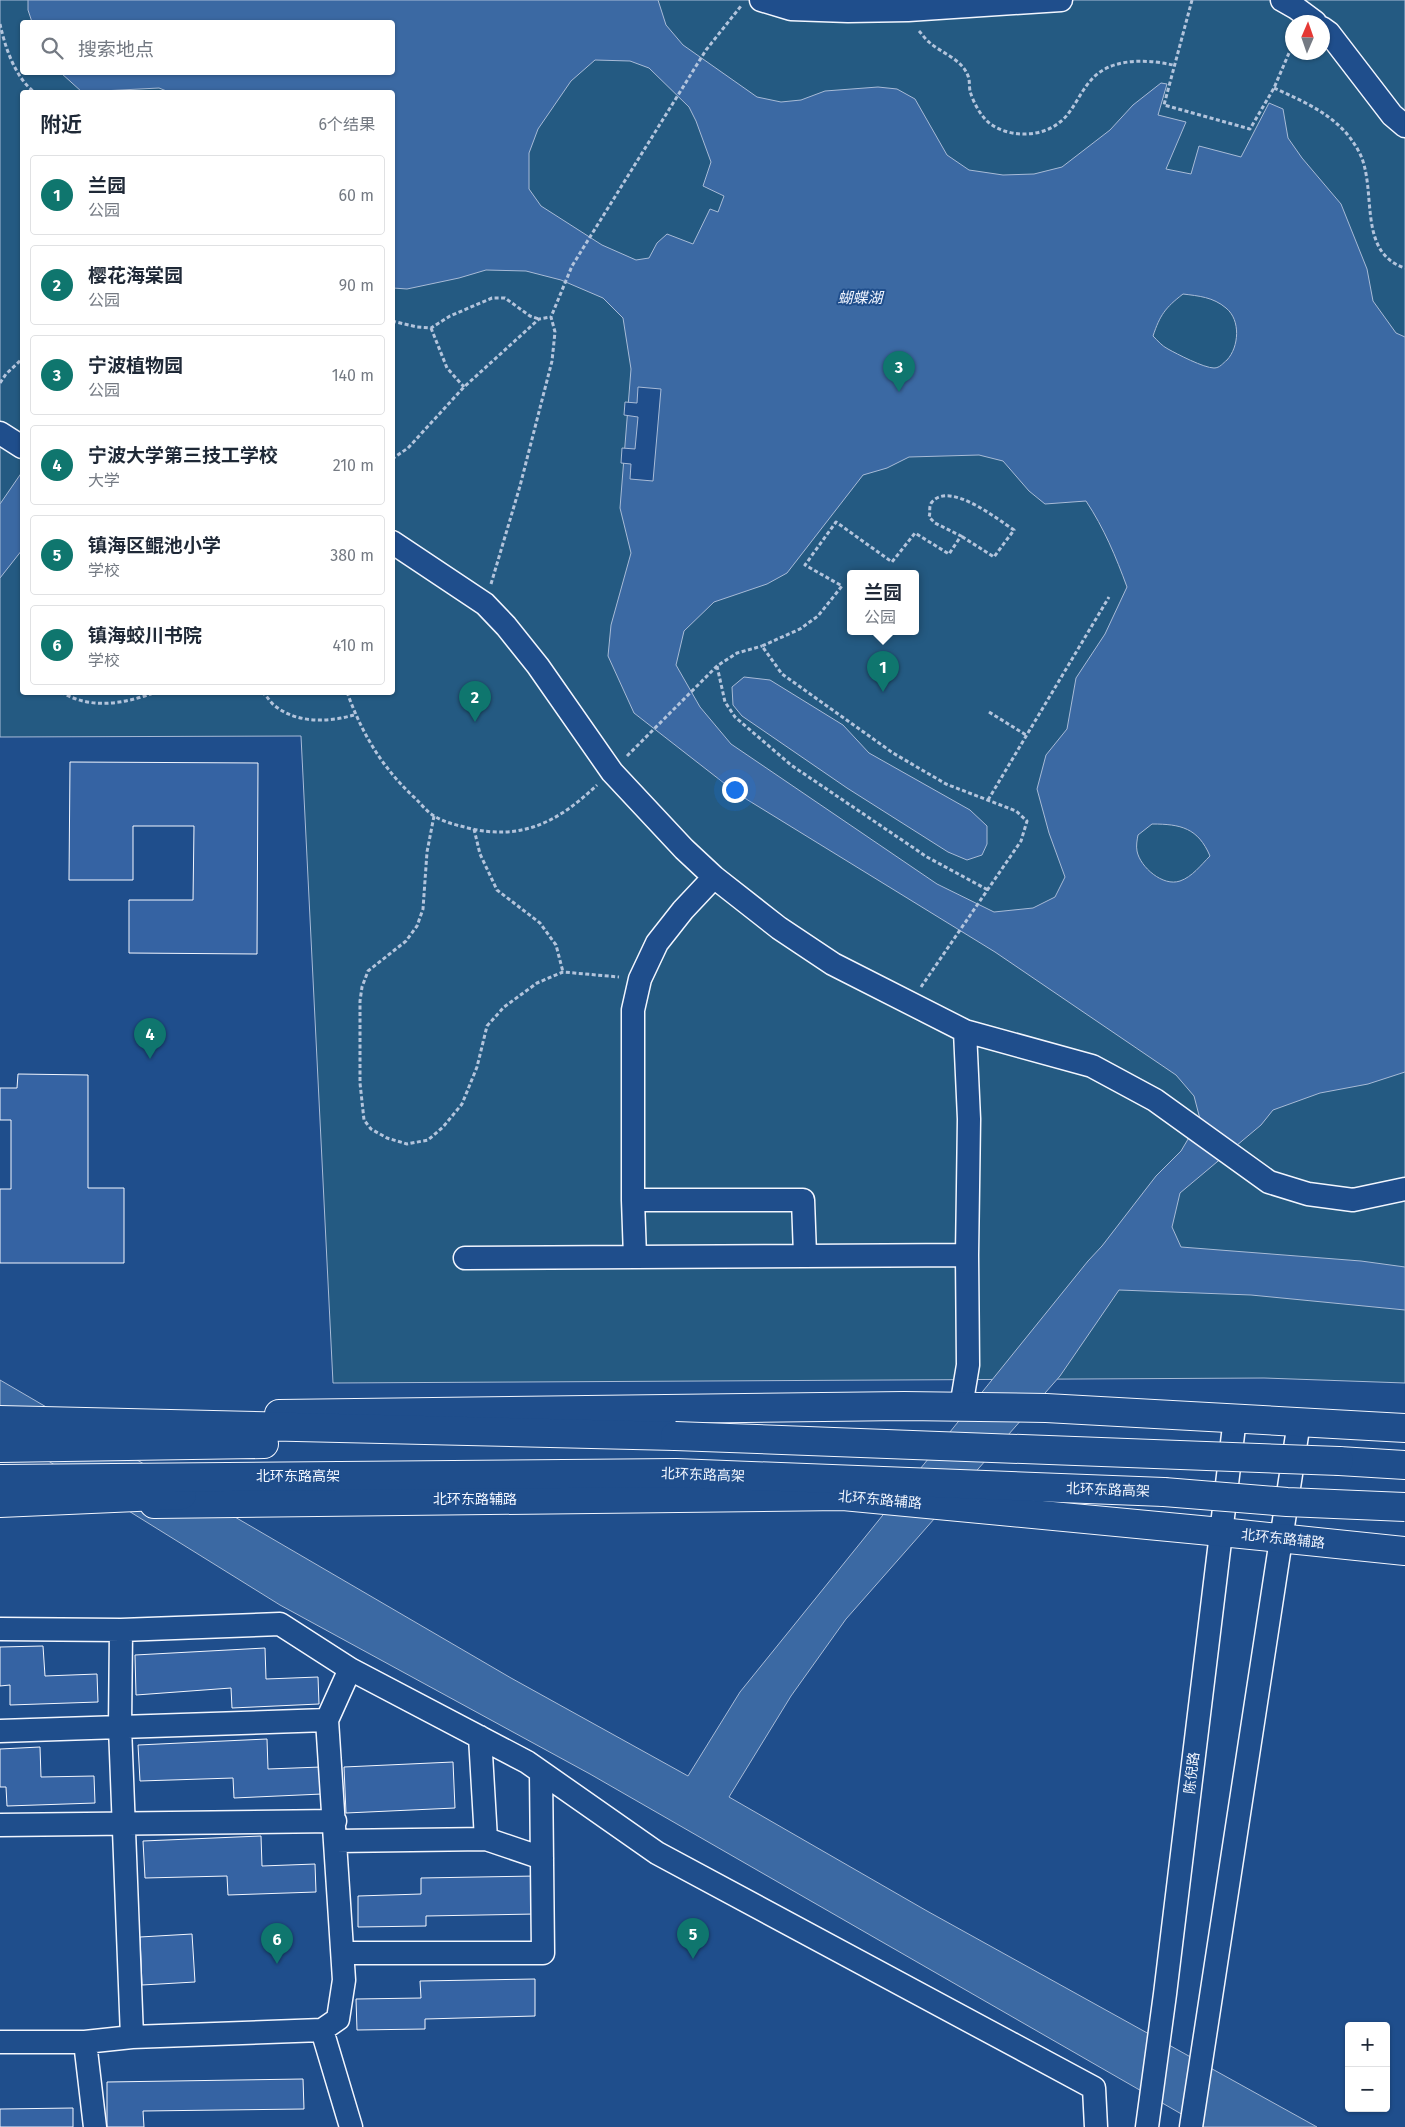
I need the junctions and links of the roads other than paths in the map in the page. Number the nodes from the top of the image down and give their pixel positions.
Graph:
1 (761, 0) edge
2 (1061, 0) edge
3 (1282, 0) edge
4 (1306, 15) edge
5 (1330, 36) edge
6 (1405, 126) edge
7 (0, 433) edge
8 (20, 446) edge
9 (395, 544) edge
10 (714, 877) junction
11 (965, 1031) junction
12 (1405, 1189) edge
13 (633, 1200) junction
14 (805, 1255) junction
15 (967, 1255) junction
16 (634, 1257) junction
17 (465, 1258) dead end
18 (960, 1406) junction
19 (1235, 1418) junction
20 (0, 1419) edge
21 (1299, 1422) junction
22 (1405, 1428) edge
23 (675, 1436) junction
24 (0, 1448) edge
25 (1405, 1465) edge
26 (676, 1473) junction
27 (0, 1479) edge
28 (0, 1505) edge
29 (1405, 1507) edge
30 (1221, 1532) junction
31 (1282, 1540) junction
32 (1405, 1551) edge
33 (0, 1629) edge
34 (121, 1630) junction
35 (350, 1668) junction
36 (327, 1720) junction
37 (120, 1727) junction
38 (0, 1731) edge
39 (480, 1737) junction
40 (541, 1772) junction
41 (124, 1824) junction
42 (0, 1825) edge
43 (335, 1832) junction
44 (486, 1839) junction
45 (542, 1858) junction
46 (343, 1953) junction
47 (322, 2030) junction
48 (132, 2037) junction
49 (0, 2042) edge
50 (84, 2042) junction
51 (1193, 2116) edge
52 (95, 2127) edge
53 (351, 2127) edge
54 (1096, 2127) edge
55 (1147, 2127) edge

1 - 2 street
3 - 4 street
5 - 6 street
7 - 8 street
9 - 10 street
10 - 11 street
10 - 13 street
11 - 12 street
11 - 15 street
13 - 14 street
13 - 16 street
14 - 15 street
14 - 16 street
15 - 18 street
16 - 17 street
18 - 19 main road
18 - 20 main road
19 - 21 main road
19 - 30 street, 陈倪路
20 - 23 main road
21 - 22 main road
21 - 31 street
23 - 24 main road
23 - 25 main road, bridge
26 - 27 main road, 北环东路高架
26 - 28 main road
26 - 29 main road, 北环东路高架, bridge
28 - 30 main road, 北环东路辅路
30 - 31 main road, 北环东路辅路
30 - 55 street, 陈倪路
31 - 32 main road, 北环东路辅路
31 - 51 street
33 - 34 street
34 - 35 street
34 - 37 street
35 - 36 street
35 - 39 street
36 - 37 street
36 - 43 street
37 - 38 street
37 - 41 street
39 - 40 street
39 - 44 street
40 - 45 street
40 - 54 street
41 - 42 street
41 - 43 street
41 - 48 street
43 - 44 street
43 - 46 street
44 - 45 street
45 - 46 street
46 - 47 street
47 - 48 street
47 - 53 street
48 - 50 street
49 - 50 street
50 - 52 street

